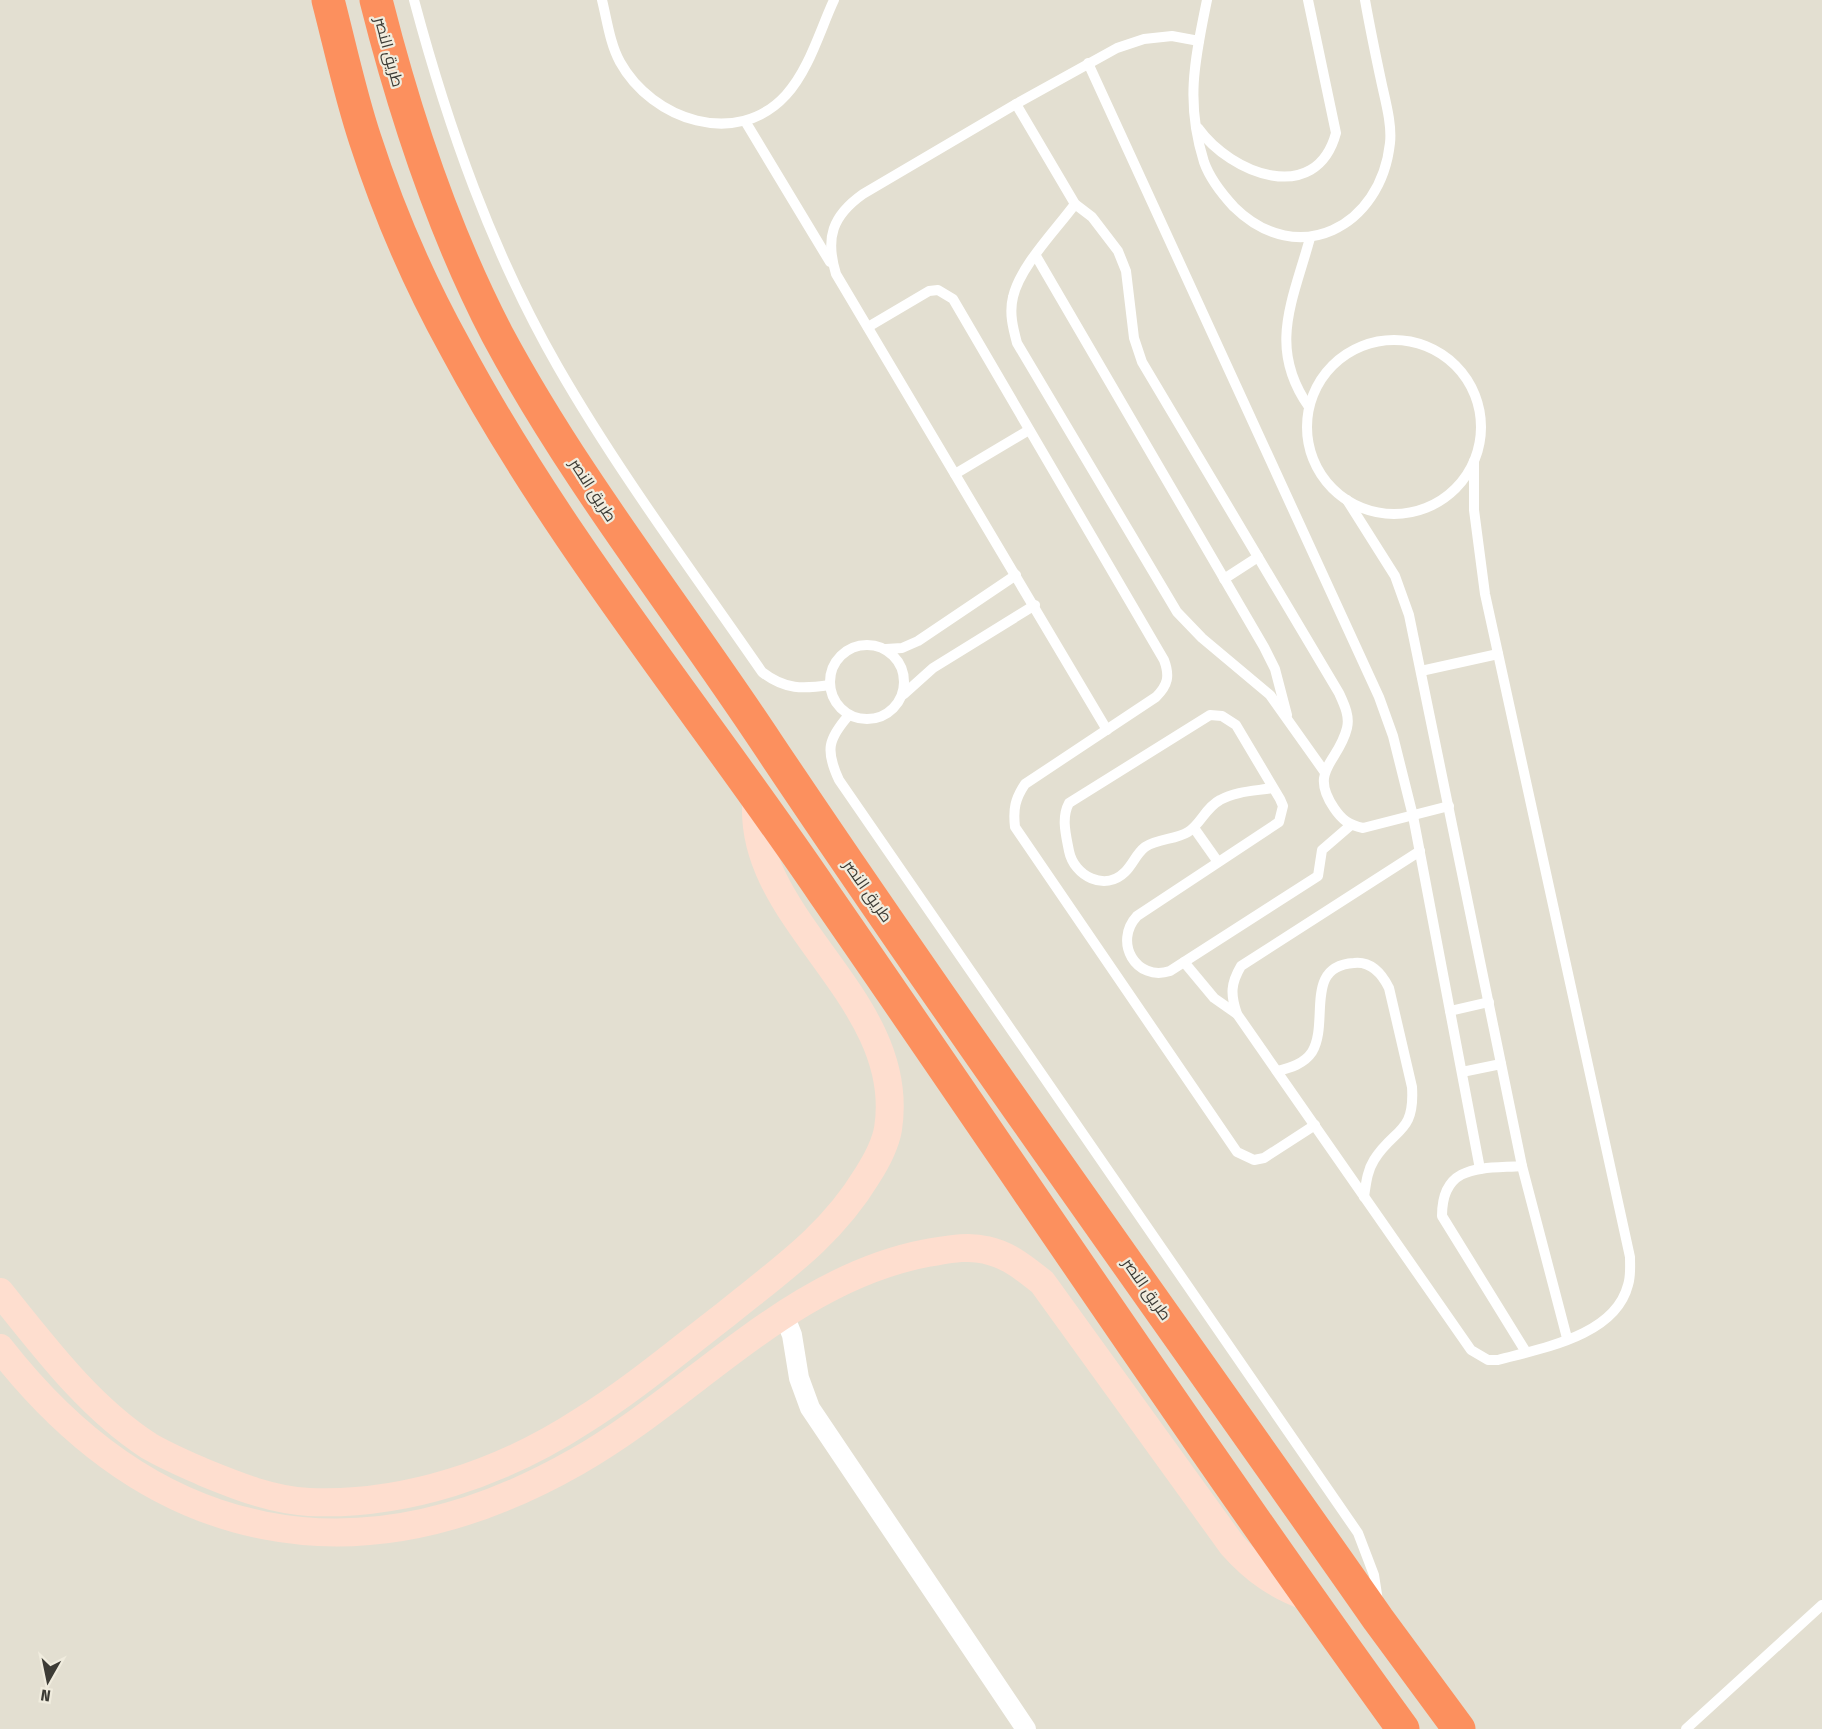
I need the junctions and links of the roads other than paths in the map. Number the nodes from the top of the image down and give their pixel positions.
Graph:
1 (328, 0) edge
2 (376, 0) edge
3 (414, 0) edge
4 (602, 0) edge
5 (834, 0) edge
6 (1207, 0) edge
7 (1308, 0) edge
8 (1365, 0) edge
9 (1199, 40) junction
10 (1088, 63) junction
11 (1016, 104) junction
12 (745, 121) junction
13 (1194, 123) junction
14 (1075, 204) junction
15 (1310, 238) junction
16 (1036, 256) junction
17 (836, 274) junction
18 (868, 327) junction
19 (1309, 407) junction
20 (1029, 430) junction
21 (1474, 461) junction
22 (955, 474) junction
23 (1347, 500) junction
24 (1258, 557) junction
25 (1016, 575) junction
26 (1224, 579) junction
27 (1035, 605) junction
28 (886, 649) junction
29 (1498, 654) junction
30 (1421, 670) junction
31 (830, 684) junction
32 (903, 695) junction
33 (849, 715) junction
34 (1287, 716) junction
35 (1107, 730) junction
36 (1324, 771) junction
37 (1273, 788) junction
38 (757, 794) junction
39 (1449, 806) junction
40 (1413, 816) junction
41 (1351, 825) junction
42 (1194, 828) junction
43 (1420, 851) junction
44 (1218, 862) junction
45 (1184, 962) junction
46 (1489, 1002) junction
47 (1450, 1011) junction
48 (1237, 1014) junction
49 (1502, 1064) junction
50 (1277, 1071) junction
51 (1461, 1072) junction
52 (1315, 1125) junction
53 (1522, 1166) junction
54 (1480, 1169) junction
55 (1364, 1197) junction
56 (0, 1292) edge
57 (728, 1312) junction
58 (784, 1315) junction
59 (1567, 1338) junction
60 (748, 1340) junction
61 (0, 1348) edge
62 (1526, 1352) junction
63 (1308, 1597) junction
64 (1822, 1605) edge
65 (1378, 1619) junction
66 (1026, 1729) edge
67 (1403, 1729) edge
68 (1459, 1729) edge
69 (1686, 1729) edge

1 - 38 highway
2 - 65 highway, طريق النصر
3 - 31 lane
4 - 12 lane
5 - 12 lane
6 - 9 lane
7 - 13 lane
8 - 15 lane
9 - 10 lane
9 - 13 lane
10 - 11 lane
10 - 40 lane
11 - 14 lane
11 - 17 lane
12 - 17 lane
13 - 15 lane
14 - 16 lane
14 - 24 lane
15 - 19 lane
16 - 26 lane
16 - 34 lane
17 - 18 lane
18 - 20 lane
18 - 22 lane
19 - 21 lane
19 - 23 lane
20 - 22 lane
20 - 35 lane
21 - 23 lane
21 - 29 lane
22 - 25 lane
23 - 30 lane
24 - 26 lane
24 - 36 lane
25 - 27 lane
25 - 28 lane
26 - 34 lane
27 - 32 lane
27 - 35 lane
28 - 31 lane
28 - 32 lane
29 - 30 lane
29 - 59 lane
30 - 39 lane
31 - 33 lane
32 - 33 lane
33 - 65 lane
34 - 36 lane
35 - 52 lane
36 - 41 lane
37 - 42 lane
37 - 42 lane
37 - 44 lane
38 - 57 street
38 - 63 highway
39 - 40 lane
39 - 46 lane
40 - 41 lane
40 - 43 lane
41 - 45 lane
42 - 44 lane
43 - 47 lane
43 - 48 lane
44 - 45 lane
45 - 48 lane
46 - 47 lane
46 - 49 lane
47 - 51 lane
48 - 50 lane
49 - 51 lane
49 - 53 lane
50 - 52 lane
50 - 55 lane
51 - 54 lane
52 - 55 lane
53 - 54 lane
53 - 59 lane
54 - 62 lane
55 - 62 lane
56 - 57 street
57 - 60 street
58 - 60 street
58 - 63 street
58 - 66 street
59 - 62 lane
60 - 61 street
63 - 67 highway
64 - 69 lane
65 - 68 highway, طريق النصر

